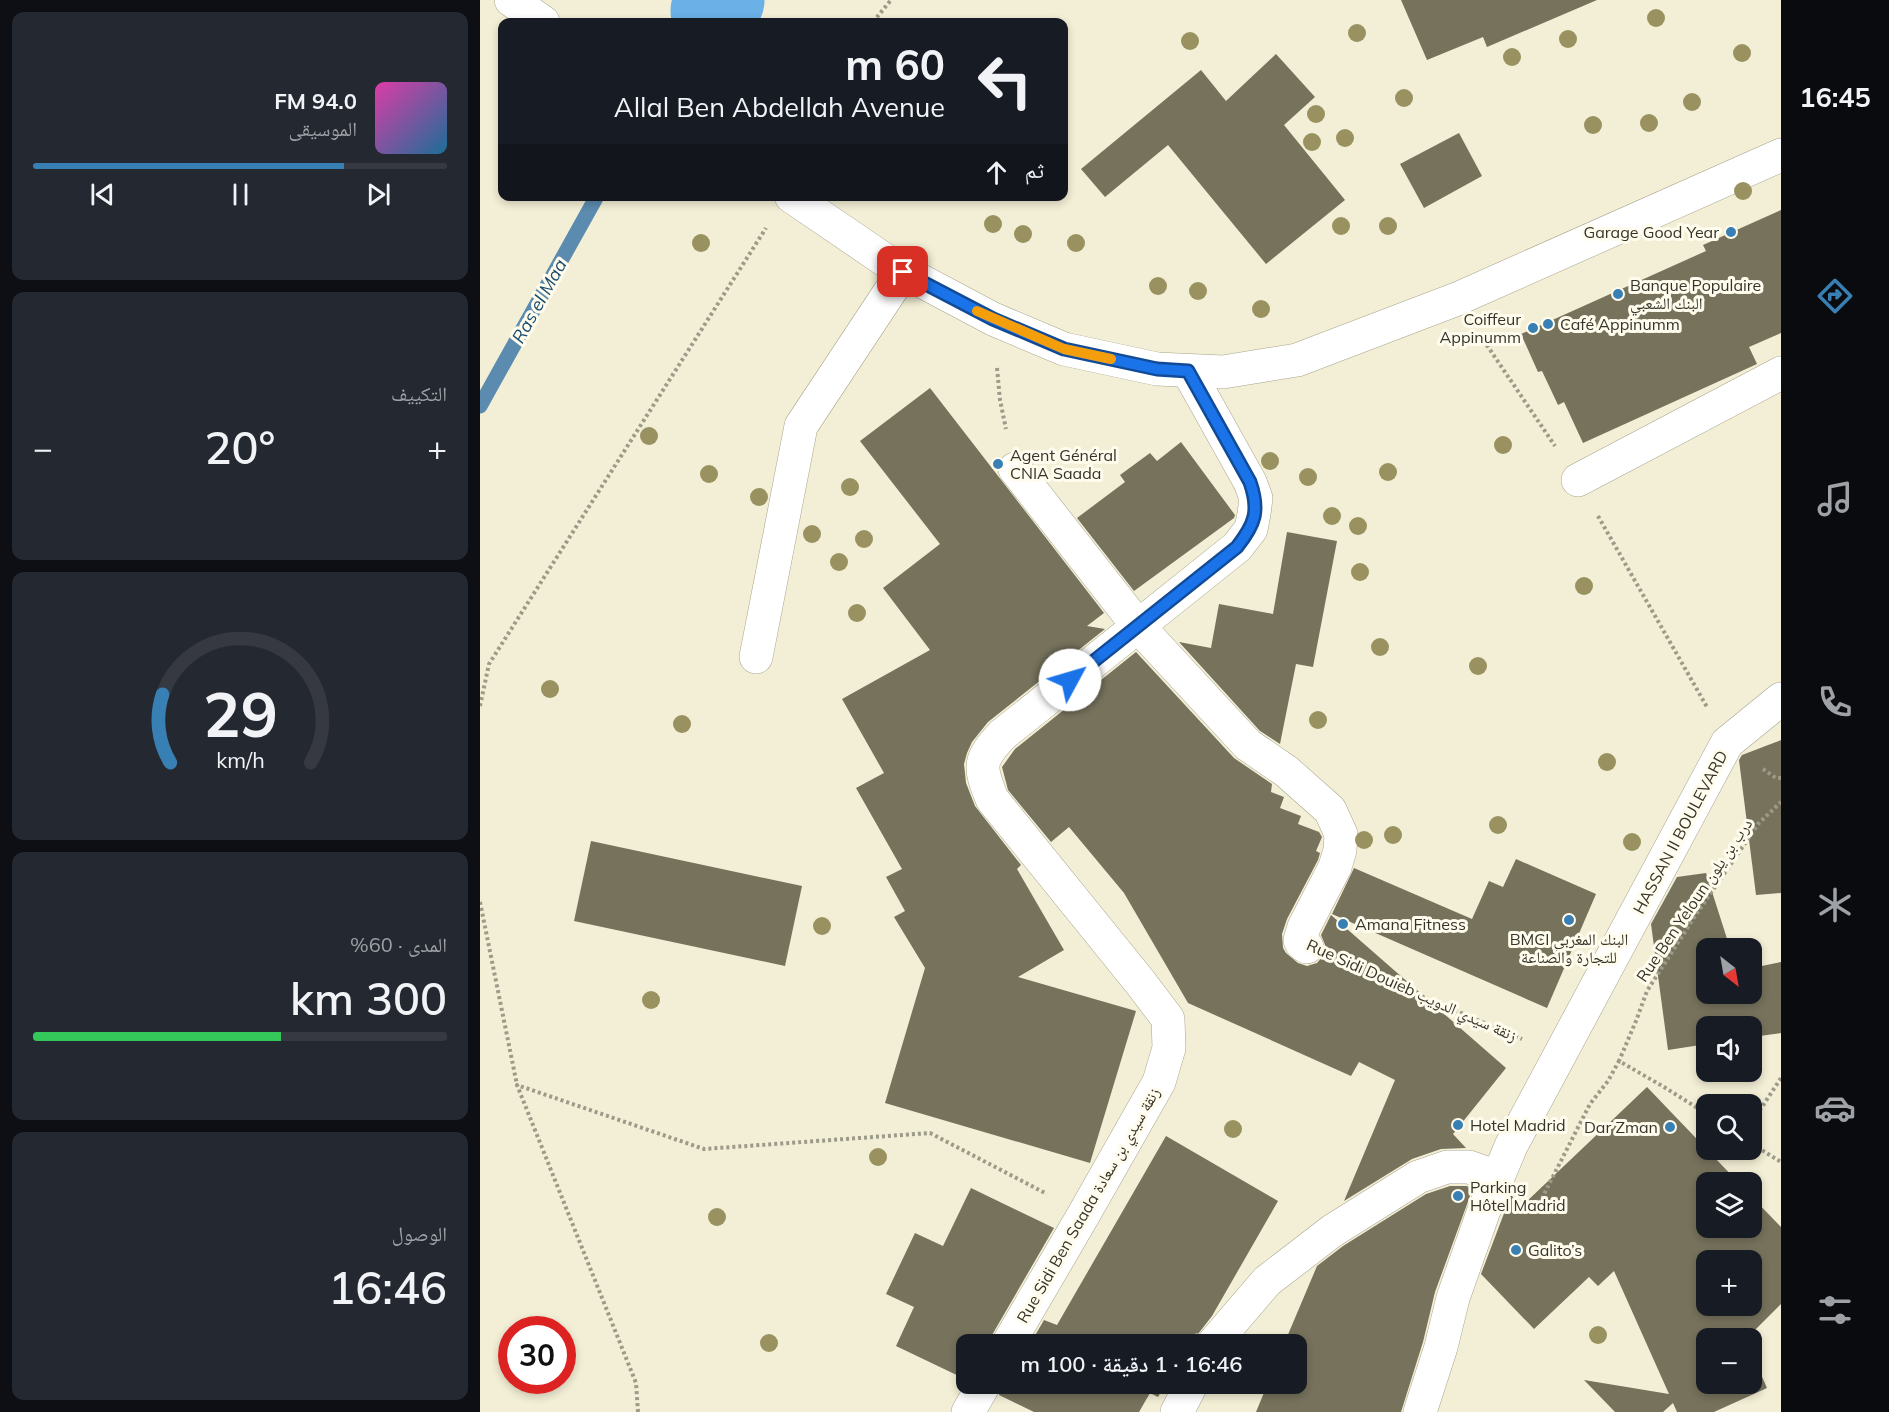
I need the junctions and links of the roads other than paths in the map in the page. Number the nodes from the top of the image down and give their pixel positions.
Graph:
1 (511, 0) edge
2 (537, 18) edge
3 (1781, 155) edge
4 (798, 201) edge
5 (903, 272) junction
6 (1188, 371) junction
7 (1781, 373) edge
8 (1015, 469) road end
9 (1578, 480) dead end
10 (1138, 626) junction
11 (756, 657) dead end
12 (1781, 699) edge
13 (1307, 947) road end
14 (1494, 1186) junction
15 (1014, 1334) edge
16 (1222, 1334) edge
17 (979, 1394) edge
18 (1186, 1394) edge
19 (968, 1412) edge
20 (1177, 1412) edge
21 (1420, 1412) edge

1 - 2 street
3 - 6 street
4 - 5 street
5 - 6 street
5 - 11 street
6 - 10 street, Rue Sidi Ben Saada زنقة سيدي بن سعادة
7 - 9 street
8 - 10 street, Rue Sidi Douieb زنقة سيدي الدويب
10 - 13 street, Rue Sidi Douieb زنقة سيدي الدويب
10 - 15 street, Rue Sidi Ben Saada زنقة سيدي بن سعادة
12 - 14 street, HASSAN II BOULEVARD
14 - 16 street
14 - 21 street, HASSAN II BOULEVARD
17 - 19 street
18 - 20 street

